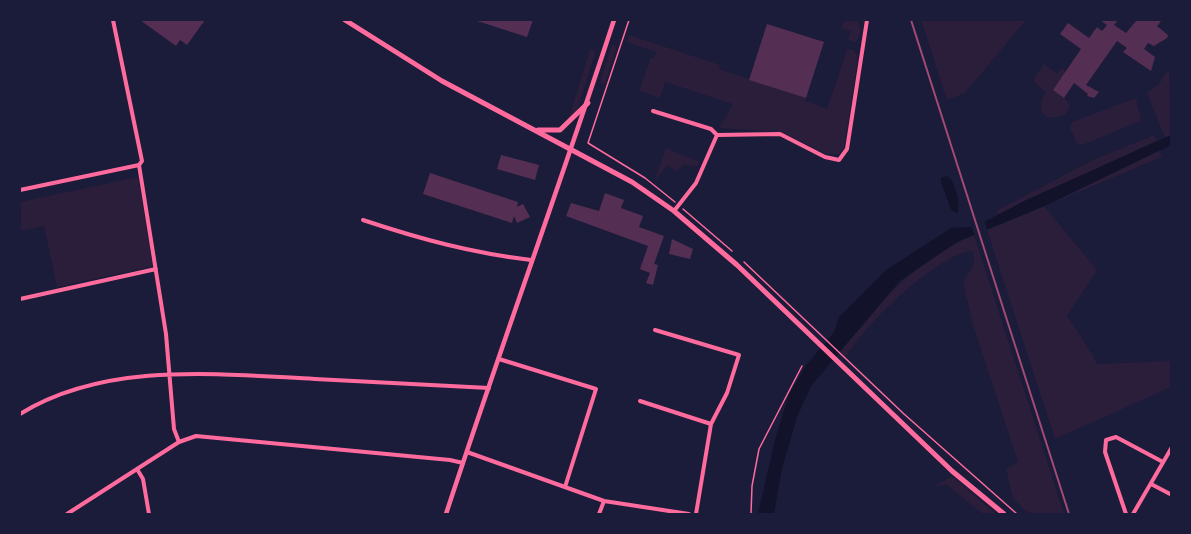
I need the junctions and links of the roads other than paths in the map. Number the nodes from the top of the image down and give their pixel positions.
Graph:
1 (113, 20) edge
2 (345, 20) edge
3 (614, 20) edge
4 (867, 20) edge
5 (588, 103) junction
6 (653, 111) dead end
7 (533, 130) junction
8 (717, 135) junction
9 (572, 149) junction
10 (139, 165) junction
11 (20, 190) edge
12 (674, 211) junction
13 (363, 220) dead end
14 (531, 260) junction
15 (156, 269) junction
16 (20, 299) edge
17 (654, 330) dead end
18 (499, 359) junction
19 (170, 375) junction
20 (489, 388) junction
21 (640, 401) dead end
22 (20, 414) edge
23 (711, 424) junction
24 (179, 442) junction
25 (1172, 447) edge
26 (467, 452) junction
27 (1163, 462) junction
28 (463, 463) junction
29 (137, 469) junction
30 (1151, 484) junction
31 (565, 487) junction
32 (1172, 495) edge
33 (604, 501) junction
34 (67, 514) edge
35 (148, 514) edge
36 (446, 514) edge
37 (599, 514) edge
38 (689, 514) edge
39 (696, 514) edge
40 (1004, 514) edge
41 (1126, 514) edge
42 (1133, 514) edge

1 - 10 street
2 - 7 main road
3 - 5 main road
4 - 8 street
5 - 7 main road
5 - 9 main road
6 - 8 street
7 - 9 main road
8 - 12 street
9 - 12 main road
9 - 14 main road
10 - 11 street
10 - 15 street
12 - 40 main road
13 - 14 street
14 - 18 main road
15 - 16 street
15 - 19 street
17 - 23 street
18 - 20 main road
18 - 31 street
19 - 20 street
19 - 22 street
19 - 24 street
20 - 26 main road
21 - 23 street
23 - 39 street
24 - 28 street
24 - 29 street
25 - 27 street
26 - 28 main road
26 - 31 street
27 - 30 street
27 - 41 street
28 - 36 main road
29 - 34 street
29 - 35 street
30 - 32 street
30 - 42 street
31 - 33 street
33 - 37 street
33 - 38 street

